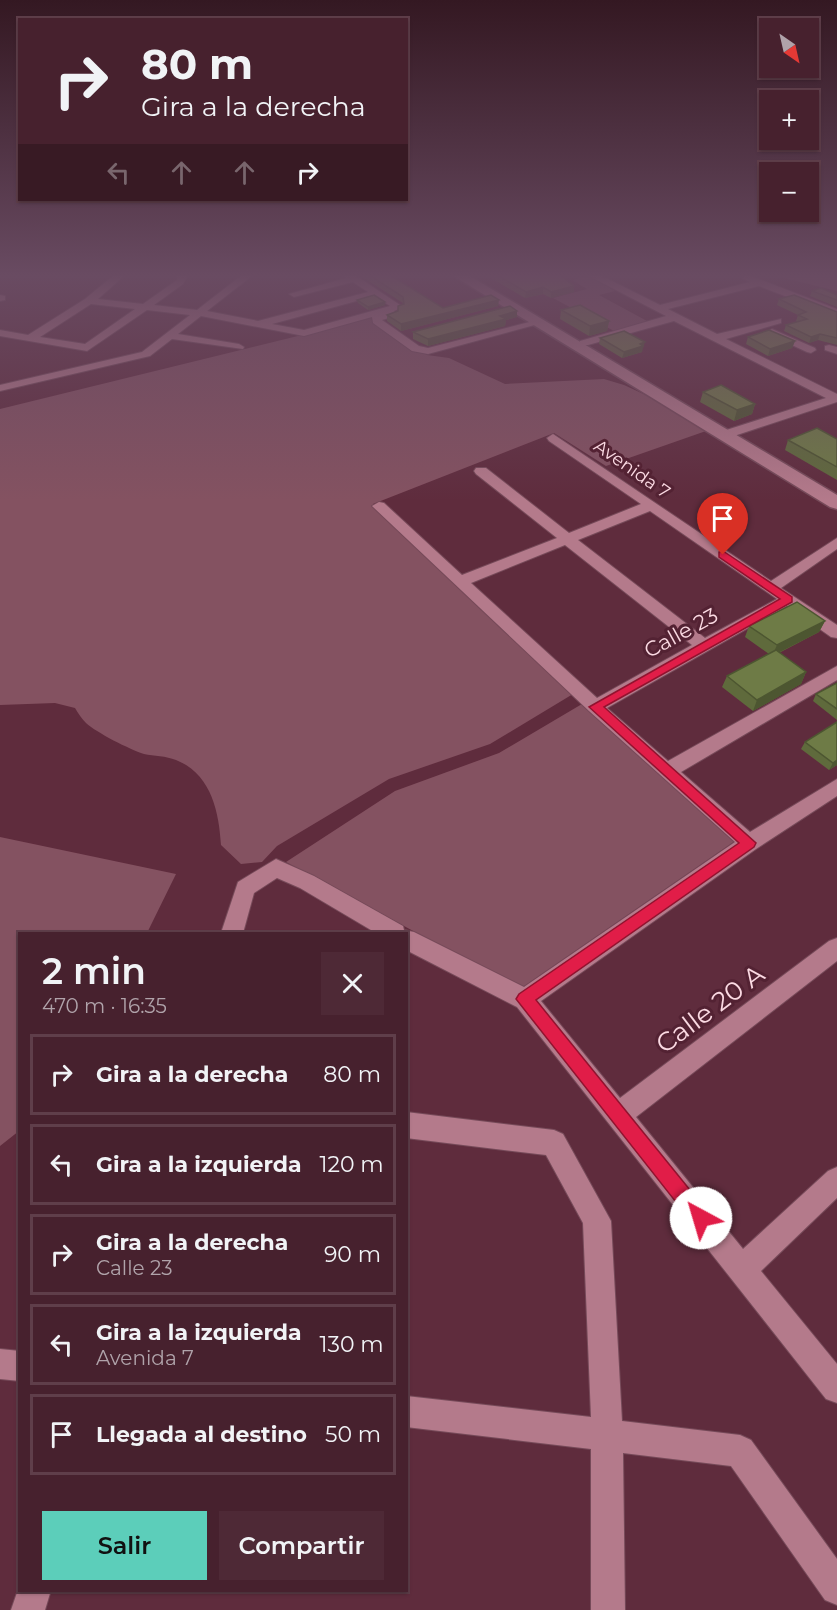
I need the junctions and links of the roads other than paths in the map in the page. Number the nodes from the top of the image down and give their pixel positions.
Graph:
1 (151, 350) edge
2 (421, 350) edge
3 (436, 350) edge
4 (585, 350) edge
5 (595, 350) edge
6 (740, 350) edge
7 (0, 388) edge
8 (836, 398) edge
9 (729, 434) junction
10 (553, 438) dead end
11 (481, 471) dead end
12 (837, 493) edge
13 (837, 503) edge
14 (379, 506) dead end
15 (649, 506) junction
16 (566, 539) junction
17 (837, 542) edge
18 (460, 581) junction
19 (772, 587) junction
20 (788, 599) junction
21 (837, 633) edge
22 (705, 646) junction
23 (837, 672) edge
24 (595, 707) junction
25 (668, 770) junction
26 (837, 786) edge
27 (749, 843) junction
28 (232, 932) edge
29 (393, 932) edge
30 (408, 940) edge
31 (837, 948) edge
32 (525, 999) junction
33 (618, 1116) junction
34 (408, 1125) edge
35 (837, 1180) edge
36 (742, 1269) junction
37 (0, 1364) edge
38 (18, 1366) edge
39 (837, 1388) edge
40 (408, 1411) edge
41 (607, 1434) junction
42 (837, 1587) edge
43 (33, 1592) edge
44 (28, 1610) edge
45 (608, 1610) edge

1 - 7 street
2 - 3 street
4 - 9 main road
5 - 9 main road
6 - 8 street
8 - 9 street
9 - 12 main road
9 - 13 main road
10 - 15 street, Avenida 7
11 - 16 street
14 - 18 street
15 - 16 street
15 - 19 street, Avenida 7
16 - 18 street
16 - 22 street
17 - 19 street
18 - 24 street
19 - 20 street, Avenida 7
20 - 21 street, Avenida 7
20 - 22 street, Calle 23
22 - 24 street, Calle 23
23 - 25 street
24 - 25 street
25 - 27 street
26 - 27 street
27 - 32 street
28 - 29 street
30 - 32 street
31 - 33 street, Calle 20 A
32 - 33 street
33 - 36 street
34 - 41 street
35 - 36 street
36 - 39 street
37 - 38 street
40 - 41 street
41 - 42 street
41 - 45 street
43 - 44 street

